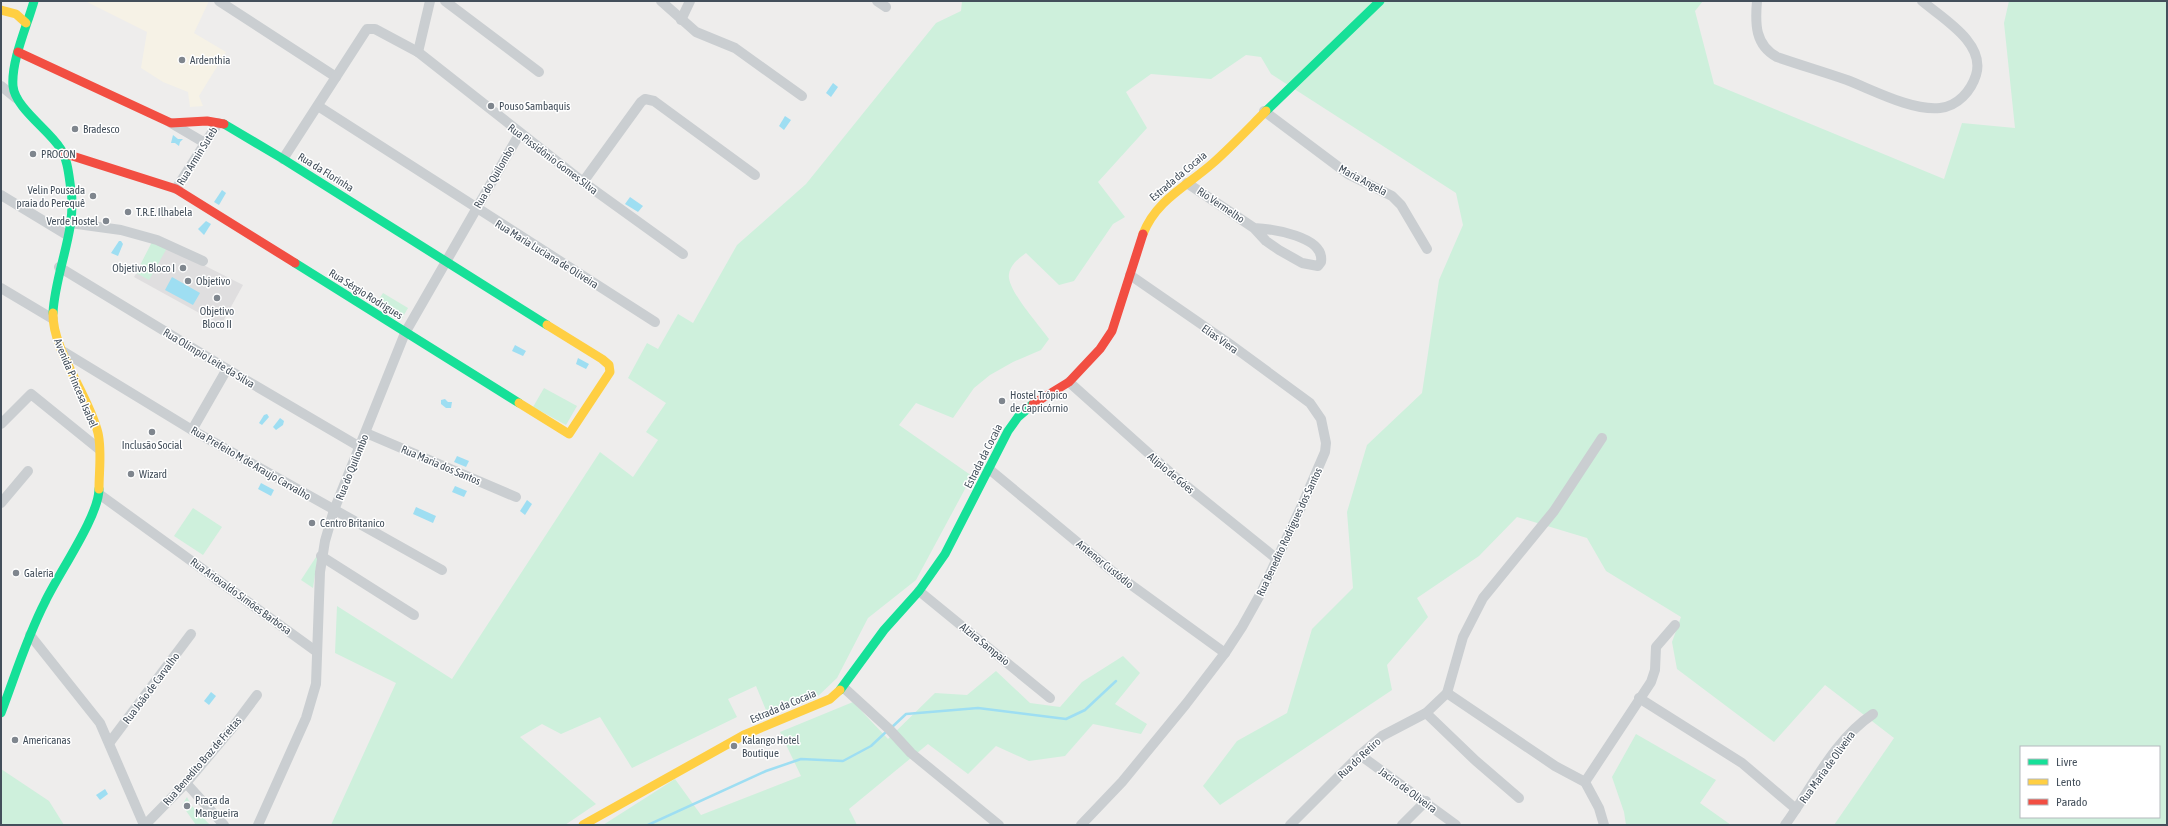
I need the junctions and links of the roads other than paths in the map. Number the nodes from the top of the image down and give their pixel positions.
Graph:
1 (9, 1) edge
2 (34, 1) edge
3 (219, 1) edge
4 (430, 1) edge
5 (445, 1) edge
6 (661, 1) edge
7 (690, 1) edge
8 (877, 1) edge
9 (1380, 1) edge
10 (1757, 1) edge
11 (1922, 1) edge
12 (886, 7) dead end
13 (1, 10) edge
14 (681, 20) junction
15 (26, 23) junction
16 (18, 52) junction
17 (418, 52) junction
18 (539, 72) dead end
19 (336, 77) junction
20 (1, 86) edge
21 (802, 96) dead end
22 (16, 98) junction
23 (318, 106) junction
24 (1264, 112) junction
25 (171, 123) junction
26 (218, 123) junction
27 (520, 133) junction
28 (205, 143) junction
29 (63, 153) junction
30 (283, 159) junction
31 (755, 175) dead end
32 (583, 182) junction
33 (1187, 182) junction
34 (176, 189) junction
35 (1, 195) edge
36 (476, 209) junction
37 (70, 223) junction
38 (1254, 228) junction
39 (67, 235) junction
40 (1427, 249) dead end
41 (683, 254) dead end
42 (203, 261) dead end
43 (447, 262) junction
44 (59, 267) junction
45 (1130, 275) junction
46 (1, 288) edge
47 (53, 319) junction
48 (656, 322) dead end
49 (405, 333) junction
50 (64, 352) junction
51 (602, 359) joint
52 (227, 369) junction
53 (1069, 382) junction
54 (1, 424) edge
55 (192, 430) junction
56 (366, 433) junction
57 (1602, 438) dead end
58 (360, 447) junction
59 (99, 449) junction
60 (990, 469) junction
61 (28, 471) dead end
62 (99, 494) junction
63 (516, 498) dead end
64 (1, 503) edge
65 (334, 510) junction
66 (322, 556) junction
67 (1277, 559) junction
68 (442, 570) dead end
69 (920, 591) junction
70 (414, 615) dead end
71 (1675, 625) dead end
72 (30, 634) junction
73 (191, 634) dead end
74 (317, 652) junction
75 (1225, 653) junction
76 (843, 687) junction
77 (1447, 693) junction
78 (257, 695) dead end
79 (1050, 698) dead end
80 (1639, 698) junction
81 (1426, 713) junction
82 (1, 714) edge
83 (1873, 714) dead end
84 (110, 742) junction
85 (1360, 755) junction
86 (1585, 782) junction
87 (186, 783) junction
88 (1519, 798) dead end
89 (1426, 801) junction
90 (1796, 809) junction
91 (144, 825) edge
92 (224, 825) edge
93 (258, 825) edge
94 (583, 825) edge
95 (999, 825) edge
96 (1081, 825) edge
97 (1290, 825) edge
98 (1402, 825) edge
99 (1456, 825) edge
100 (1604, 825) edge
101 (1784, 825) edge

1 - 13 street
2 - 15 street
3 - 19 street
4 - 17 street
5 - 18 street
6 - 14 street
7 - 14 street
8 - 12 street
9 - 24 street, Estrada da Cocaia
10 - 11 street
13 - 15 street
14 - 21 street
15 - 16 street
16 - 22 street
16 - 25 street, Rua da Florinha
17 - 19 street, Rua Pissidônio Gomes Silva
17 - 27 street, Rua Pissidônio Gomes Silva
19 - 23 street
20 - 22 street, Avenida Princesa Isabel
22 - 29 street, Avenida Princesa Isabel
23 - 30 street
23 - 36 street, Rua Maria Luciana de Oliveira
24 - 33 street, Estrada da Cocaia
24 - 40 street, Maria Angela
25 - 26 street, Rua da Florinha
25 - 28 street
26 - 28 street, Rua Armin Suteb
26 - 30 street, Rua da Florinha
27 - 32 street, Rua Pissidônio Gomes Silva
27 - 36 street, Rua do Quilombo
28 - 34 street, Rua Armin Suteb
29 - 34 street, Rua Sérgio Rodrigues
29 - 37 street, Avenida Princesa Isabel
30 - 43 street, Rua da Florinha
31 - 32 street
32 - 41 street, Rua Pissidônio Gomes Silva
33 - 38 street, Rio Vermelho
33 - 45 street, Estrada da Cocaia
34 - 49 street, Rua Sérgio Rodrigues
35 - 39 street
36 - 43 street, Rua do Quilombo
36 - 48 street, Rua Maria Luciana de Oliveira
37 - 39 street, Avenida Princesa Isabel
37 - 42 street
38 - 38 street, Rio Vermelho
39 - 44 street, Avenida Princesa Isabel
43 - 49 street, Rua do Quilombo
43 - 51 street, Rua da Florinha
44 - 47 street, Avenida Princesa Isabel
44 - 52 street, Rua Olímpio Leite da Silva
45 - 53 street, Estrada da Cocaia
45 - 67 street, Rua Benedito Rodrigues dos Santos
46 - 47 street
47 - 50 street, Avenida Princesa Isabel
49 - 51 street, Rua Sérgio Rodrigues
49 - 56 street, Rua do Quilombo
50 - 55 street, Rua Prefeito M de Araujo Carvalho
50 - 59 street, Avenida Princesa Isabel
52 - 55 street
52 - 58 street, Rua Olímpio Leite da Silva
53 - 60 street, Estrada da Cocaia
53 - 67 street, Alipio de Góes
54 - 59 street
55 - 65 street, Rua Prefeito M de Araujo Carvalho
56 - 58 street, Rua do Quilombo
56 - 63 street, Rua Maria dos Santos
57 - 77 street
58 - 65 street, Rua do Quilombo
59 - 62 street, Avenida Princesa Isabel
60 - 69 street, Estrada da Cocaia
60 - 75 street, Antenor Custódio
61 - 64 street
62 - 72 street, Avenida Princesa Isabel
62 - 74 street, Rua Ariovaldo Simões Barbosa
65 - 66 street, Rua do Quilombo
65 - 68 street, Rua Prefeito M de Araujo Carvalho
66 - 70 street
66 - 74 street, Rua do Quilombo
67 - 75 street, Rua Benedito Rodrigues dos Santos
69 - 76 street, Estrada da Cocaia
69 - 79 street, Alzira Sampaio
71 - 80 street
72 - 82 street, Avenida Princesa Isabel
72 - 84 street
73 - 84 street, Rua João de Carvalho
74 - 93 street, Rua do Quilombo
75 - 96 street, Rua Benedito Rodrigues dos Santos
76 - 94 street, Estrada da Cocaia
76 - 95 street
77 - 81 street, Rua do Retiro
77 - 86 street
78 - 87 street, Rua Benedito Braz de Freitas
80 - 86 street
80 - 90 street
81 - 85 street, Rua do Retiro
81 - 88 street
83 - 90 street, Rua Maria de Oliveira
84 - 91 street
85 - 89 street, Jaciro de Oliveira
85 - 97 street, Rua do Retiro
86 - 100 street
87 - 91 street, Rua Benedito Braz de Freitas
87 - 92 street
89 - 98 street
89 - 99 street, Jaciro de Oliveira
90 - 101 street, Rua Maria de Oliveira

